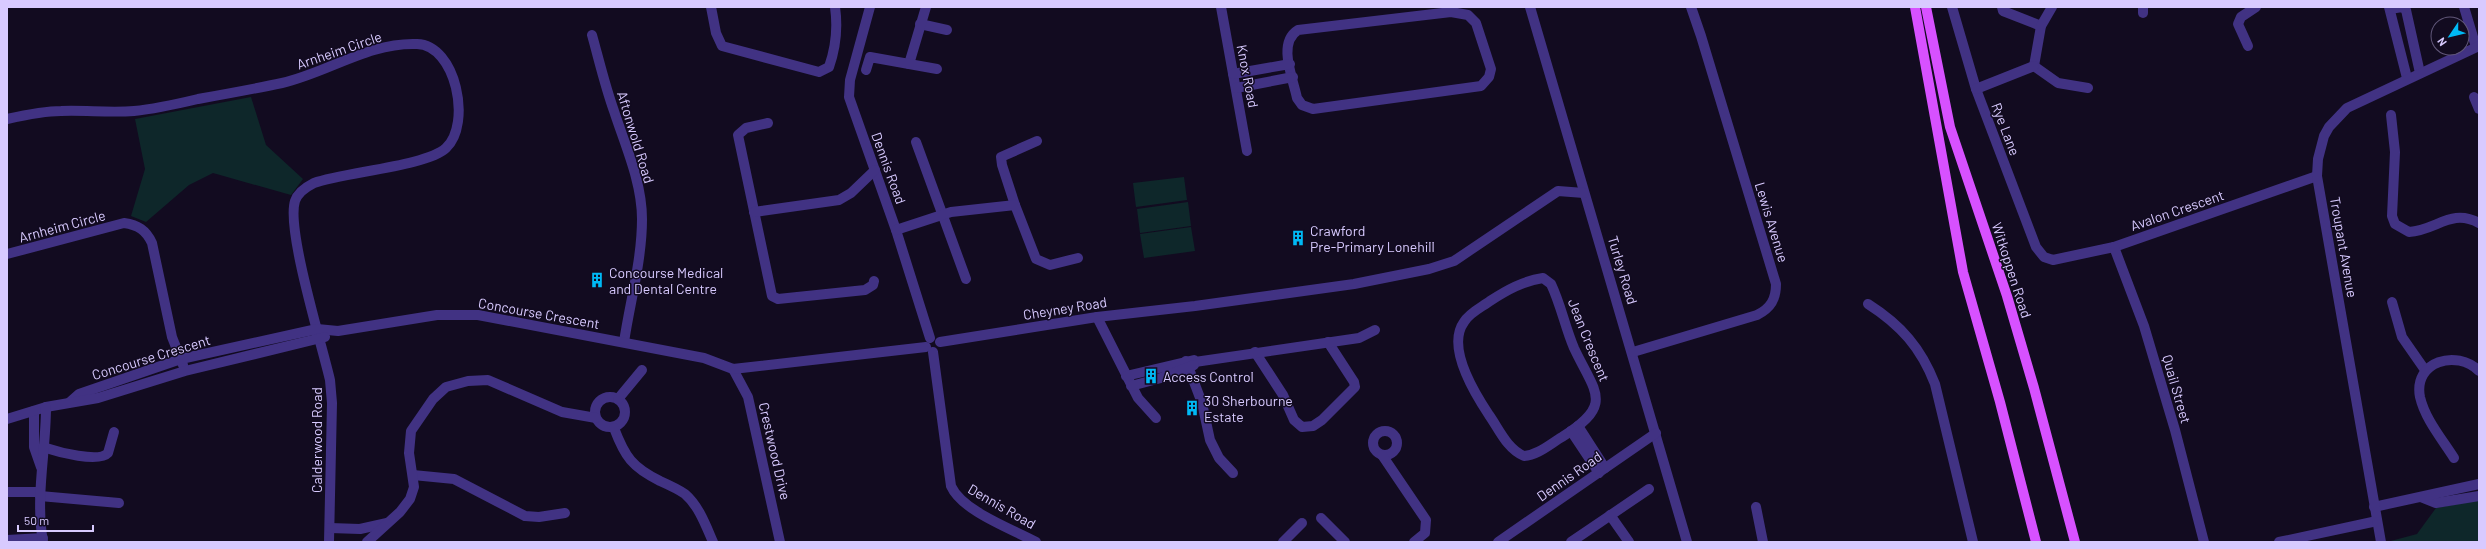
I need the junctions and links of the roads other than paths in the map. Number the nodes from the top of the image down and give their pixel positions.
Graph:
1 (711, 7) edge
2 (835, 7) edge
3 (870, 7) edge
4 (926, 7) edge
5 (1221, 7) edge
6 (1530, 7) edge
7 (1691, 7) edge
8 (1915, 7) edge
9 (1926, 7) edge
10 (1952, 7) edge
11 (2002, 7) edge
12 (2052, 7) edge
13 (2256, 7) edge
14 (2464, 7) edge
15 (2390, 8) edge
16 (920, 24) junction
17 (2041, 26) junction
18 (947, 30) dead end
19 (592, 35) dead end
20 (2248, 46) dead end
21 (2478, 47) edge
22 (909, 64) junction
23 (1290, 64) junction
24 (2034, 66) junction
25 (866, 70) dead end
26 (937, 70) dead end
27 (2420, 73) junction
28 (1233, 74) junction
29 (1293, 77) junction
30 (2407, 78) junction
31 (1236, 88) junction
32 (2088, 88) dead end
33 (1976, 89) junction
34 (2474, 97) dead end
35 (2479, 109) edge
36 (2391, 115) dead end
37 (7, 119) edge
38 (768, 122) dead end
39 (1038, 141) dead end
40 (916, 142) dead end
41 (1247, 151) dead end
42 (875, 170) junction
43 (2317, 176) junction
44 (1584, 193) junction
45 (1015, 205) junction
46 (754, 212) junction
47 (942, 214) junction
48 (2479, 222) edge
49 (896, 230) junction
50 (2114, 247) junction
51 (7, 254) edge
52 (2044, 257) joint
53 (1078, 258) dead end
54 (966, 279) dead end
55 (874, 281) dead end
56 (2392, 302) dead end
57 (1868, 304) dead end
58 (1096, 317) junction
59 (317, 329) junction
60 (1375, 330) dead end
61 (338, 331) junction
62 (320, 340) junction
63 (624, 342) junction
64 (1328, 342) junction
65 (930, 346) junction
66 (1255, 352) junction
67 (1633, 352) junction
68 (181, 359) junction
69 (1190, 364) junction
70 (733, 369) junction
71 (642, 370) dead end
72 (2425, 370) junction
73 (185, 371) junction
74 (2479, 371) edge
75 (1126, 376) junction
76 (1131, 386) junction
77 (618, 399) junction
78 (70, 402) junction
79 (46, 407) junction
80 (34, 411) junction
81 (596, 418) junction
82 (1156, 418) dead end
83 (7, 419) edge
84 (614, 428) junction
85 (1575, 429) junction
86 (114, 432) dead end
87 (1656, 433) junction
88 (46, 448) junction
89 (1382, 455) dead end
90 (2454, 458) dead end
91 (41, 467) junction
92 (1602, 470) junction
93 (1233, 473) dead end
94 (413, 475) junction
95 (2479, 484) edge
96 (1649, 489) dead end
97 (7, 492) edge
98 (40, 494) junction
99 (2479, 496) edge
100 (2421, 497) junction
101 (119, 503) dead end
102 (1756, 507) dead end
103 (2374, 507) junction
104 (565, 513) dead end
105 (1610, 515) junction
106 (1321, 518) dead end
107 (2377, 521) junction
108 (387, 523) junction
109 (1302, 523) dead end
110 (330, 528) junction
111 (7, 540) edge
112 (43, 540) edge
113 (329, 542) edge
114 (367, 542) edge
115 (713, 542) edge
116 (780, 542) edge
117 (1036, 542) edge
118 (1283, 542) edge
119 (1344, 542) edge
120 (1414, 542) edge
121 (1498, 542) edge
122 (1571, 542) edge
123 (1629, 542) edge
124 (1687, 542) edge
125 (1764, 542) edge
126 (1973, 542) edge
127 (2036, 542) edge
128 (2076, 542) edge
129 (2204, 542) edge
130 (2278, 542) edge
131 (2380, 542) edge

1 - 2 street
3 - 42 street, Dennis Road
4 - 16 street
5 - 28 street, Knox Road
6 - 44 street, Turley Road
7 - 67 street, Lewis Avenue
8 - 127 main road
9 - 128 main road, Witkoppen Road
10 - 33 street, Rye Lane
11 - 17 street
12 - 17 street
13 - 20 street
14 - 21 street
15 - 27 street
15 - 30 street
16 - 18 street
16 - 22 street
17 - 24 street
19 - 63 street, Aftonwold Road
21 - 27 street, Troupant Avenue
22 - 25 street
22 - 26 street
23 - 28 street
23 - 29 street
23 - 29 street
24 - 32 street
24 - 33 street
27 - 30 street, Troupant Avenue
28 - 31 street, Knox Road
29 - 31 street
30 - 43 street, Troupant Avenue
31 - 41 street, Knox Road
33 - 52 street, Rye Lane
34 - 35 street
36 - 48 street
37 - 59 street, Arnheim Circle
38 - 46 street
39 - 45 street
40 - 47 street
42 - 46 street
42 - 49 street, Dennis Road
43 - 50 street, Avalon Crescent
43 - 103 street, Troupant Avenue
44 - 58 street, Cheyney Road
44 - 67 street, Turley Road
45 - 47 street
45 - 53 street
46 - 55 street
47 - 49 street
47 - 54 street
49 - 65 street, Dennis Road
50 - 52 street, Avalon Crescent
50 - 129 street, Quail Street
51 - 68 street, Arnheim Circle
56 - 72 street
57 - 126 street
58 - 65 street, Cheyney Road
58 - 75 street
59 - 61 street, Concourse Crescent
59 - 62 street, Arnheim Circle
59 - 68 street, Concourse Crescent
60 - 64 street
61 - 62 street, Concourse Crescent
61 - 63 street, Concourse Crescent
62 - 73 street, Concourse Crescent
62 - 110 street, Calderwood Road
63 - 70 street, Concourse Crescent
64 - 66 street
64 - 66 street
65 - 70 street
65 - 117 street, Dennis Road
66 - 69 street
67 - 87 street, Turley Road
68 - 73 street, Arnheim Circle
68 - 78 street, Concourse Crescent
69 - 75 street
69 - 76 street
69 - 93 street
70 - 116 street, Crestwood Drive
71 - 77 street
72 - 74 street
72 - 90 street
73 - 78 street, Concourse Crescent
75 - 76 street
76 - 82 street
77 - 81 street
77 - 84 street
78 - 79 street, Concourse Crescent
79 - 80 street, Concourse Crescent
79 - 88 street
80 - 83 street, Concourse Crescent
80 - 91 street
81 - 84 street
81 - 94 street
84 - 115 street
85 - 85 street, Jean Crescent
85 - 92 street
86 - 88 street
87 - 92 street, Dennis Road
87 - 124 street, Turley Road
88 - 91 street
89 - 120 street
91 - 98 street
92 - 121 street, Dennis Road
94 - 104 street
94 - 108 street
95 - 100 street
96 - 105 street
97 - 98 street
98 - 101 street
98 - 112 street
99 - 100 street
100 - 103 street
102 - 125 street
103 - 107 street, Troupant Avenue
105 - 122 street
105 - 123 street
106 - 119 street
107 - 130 street
107 - 131 street, Troupant Avenue
108 - 110 street
108 - 114 street
109 - 118 street
110 - 113 street, Calderwood Road
111 - 112 street

